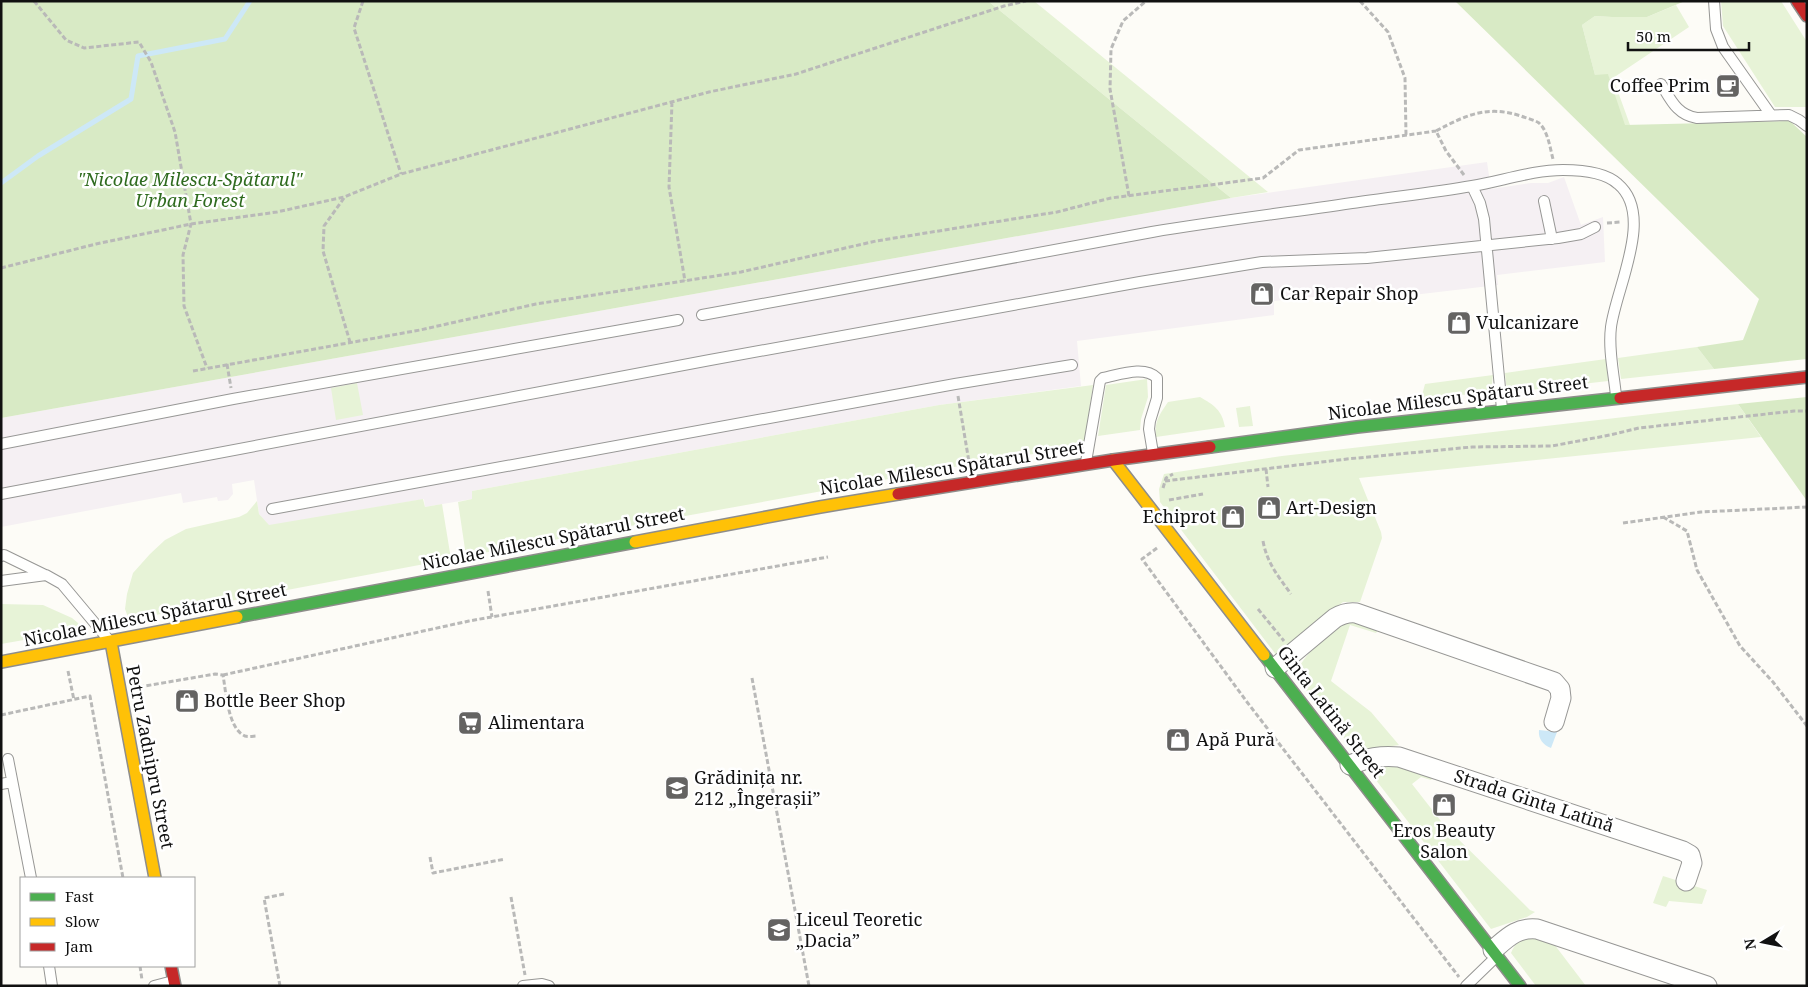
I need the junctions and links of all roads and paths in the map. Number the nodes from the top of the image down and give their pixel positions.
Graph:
1 (34, 1) edge
2 (363, 1) edge
3 (1026, 1) edge
4 (1146, 1) edge
5 (1360, 1) edge
6 (1714, 1) edge
7 (1798, 1) edge
8 (1806, 13) edge
9 (1661, 84) dead end
10 (672, 102) junction
11 (1771, 115) junction
12 (1807, 126) edge
13 (1436, 131) junction
14 (1406, 135) junction
15 (1556, 170) junction
16 (401, 174) junction
17 (1472, 186) junction
18 (1129, 196) junction
19 (344, 198) junction
20 (1544, 201) dead end
21 (1634, 222) junction
22 (191, 224) junction
23 (1595, 227) joint
24 (1552, 239) junction
25 (1487, 244) junction
26 (1, 268) edge
27 (686, 281) junction
28 (702, 315) dead end
29 (678, 320) dead end
30 (350, 342) junction
31 (227, 364) junction
32 (1072, 365) dead end
33 (207, 368) junction
34 (193, 370) dead end
35 (1807, 377) edge
36 (955, 384) junction
37 (1616, 397) junction
38 (233, 399) junction
39 (1502, 410) junction
40 (1807, 411) edge
41 (1, 444) edge
42 (1153, 454) junction
43 (1113, 460) junction
44 (969, 463) dead end
45 (1086, 464) junction
46 (1266, 469) junction
47 (1175, 473) dead end
48 (1165, 481) junction
49 (1268, 487) dead end
50 (1, 494) edge
51 (1203, 494) dead end
52 (1162, 496) dead end
53 (1163, 501) dead end
54 (1807, 507) edge
55 (272, 509) dead end
56 (1663, 517) junction
57 (1623, 524) dead end
58 (1263, 541) dead end
59 (1164, 543) dead end
60 (1, 556) edge
61 (828, 556) dead end
62 (46, 575) junction
63 (1, 581) edge
64 (1291, 594) dead end
65 (1257, 608) dead end
66 (111, 642) junction
67 (64, 651) junction
68 (1293, 653) junction
69 (1, 662) edge
70 (1275, 668) junction
71 (223, 675) junction
72 (752, 678) dead end
73 (121, 690) junction
74 (74, 700) junction
75 (1, 715) edge
76 (1554, 722) dead end
77 (1807, 726) edge
78 (257, 736) dead end
79 (8, 759) dead end
80 (1350, 765) junction
81 (7, 783) edge
82 (430, 857) dead end
83 (505, 860) dead end
84 (32, 877) edge
85 (123, 877) edge
86 (155, 877) edge
87 (1686, 881) dead end
88 (284, 894) dead end
89 (511, 897) dead end
90 (1495, 953) junction
91 (49, 967) edge
92 (140, 967) edge
93 (171, 967) edge
94 (174, 983) edge
95 (525, 985) edge
96 (52, 986) edge
97 (143, 986) edge
98 (154, 986) edge
99 (280, 986) edge
100 (549, 986) edge
101 (809, 986) edge
102 (1466, 986) edge
103 (1520, 986) edge
104 (1707, 986) edge

1 - 22 path
2 - 16 path
3 - 10 path
4 - 18 path
5 - 14 path
6 - 11 lane
7 - 8 main road
9 - 11 lane
10 - 16 path
10 - 27 path
11 - 12 lane
13 - 14 path
13 - 15 path
13 - 17 path
14 - 18 path
15 - 17 lane
15 - 21 lane
16 - 19 path
17 - 25 lane
17 - 28 lane
18 - 27 path
19 - 22 path
19 - 30 path
20 - 24 lane
21 - 23 path
21 - 37 lane
22 - 26 path
22 - 33 path
23 - 24 lane
24 - 25 lane
25 - 39 lane
25 - 50 lane
27 - 30 path
29 - 38 lane
30 - 31 path
31 - 33 path
31 - 38 path
32 - 36 lane
33 - 34 path
35 - 37 main road, Nicolae Milescu Spătaru Street
36 - 44 path
36 - 55 lane
37 - 39 main road, Nicolae Milescu Spătaru Street
38 - 41 lane
39 - 42 main road, Nicolae Milescu Spătaru Street
40 - 46 path
42 - 43 main road, Nicolae Milescu Spătaru Street
42 - 45 lane
43 - 45 main road, Nicolae Milescu Spătarul Street
43 - 70 main road, Ginta Latină Street
45 - 66 main road, Nicolae Milescu Spătarul Street
46 - 48 path
46 - 49 path
47 - 48 path
48 - 52 path
51 - 53 path
54 - 56 path
56 - 57 path
56 - 77 path
58 - 64 path
59 - 102 path
60 - 62 lane
61 - 71 path
62 - 63 lane
62 - 66 lane
65 - 68 path
66 - 67 main road, Nicolae Milescu Spătarul Street
66 - 73 main road, Petru Zadnipru Street
67 - 69 main road, Nicolae Milescu Spătarul Street
67 - 74 path
68 - 70 street
68 - 76 street
70 - 80 main road, Ginta Latină Street
71 - 73 path
71 - 78 path
72 - 101 path
73 - 86 main road, Petru Zadnipru Street
74 - 75 path
74 - 85 path
79 - 81 lane
80 - 87 street, Strada Ginta Latină
80 - 90 main road, Ginta Latină Street
81 - 84 lane
82 - 83 path
88 - 99 path
89 - 95 path
90 - 102 lane
90 - 103 main road, Ginta Latină Street
90 - 104 street
91 - 96 lane
92 - 97 path
93 - 94 main road
94 - 98 lane
95 - 100 lane

